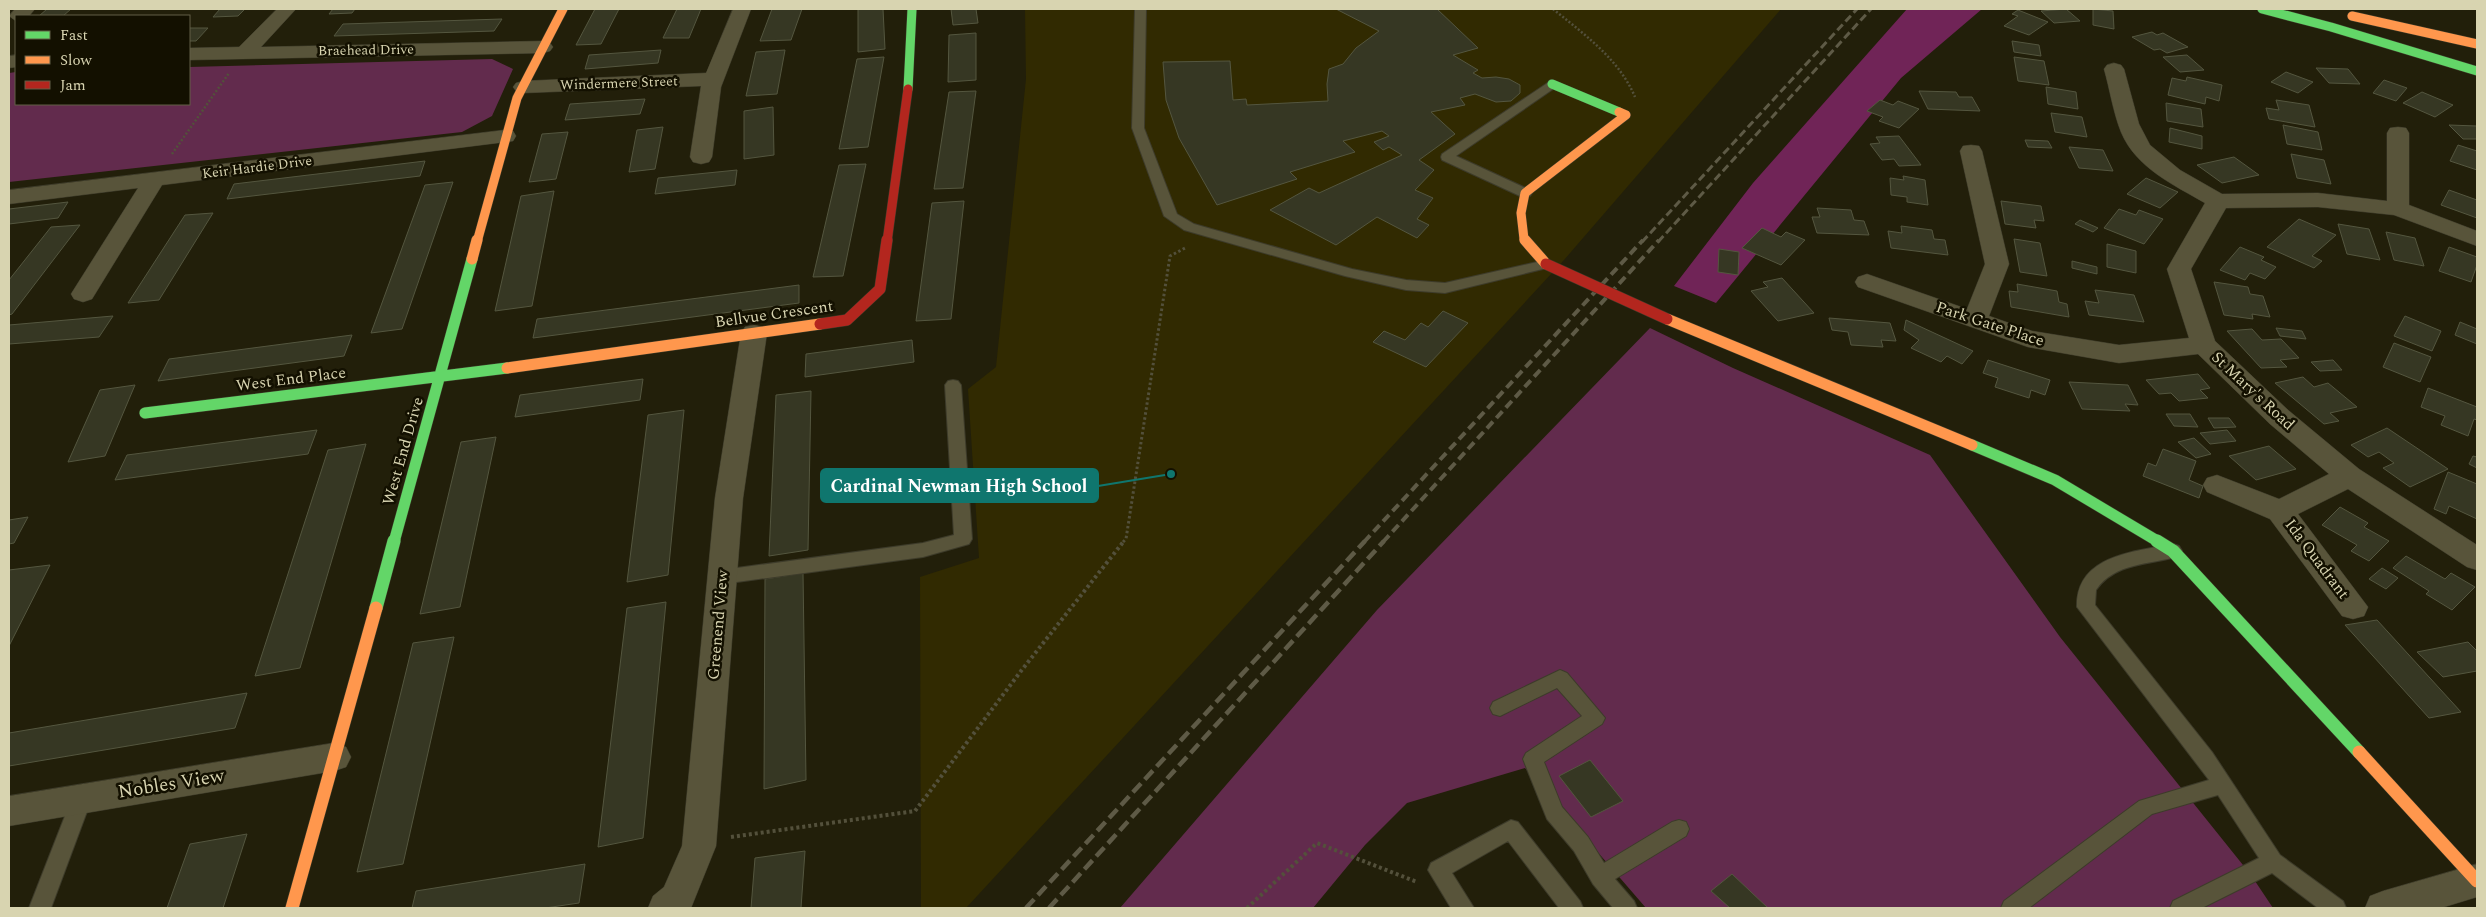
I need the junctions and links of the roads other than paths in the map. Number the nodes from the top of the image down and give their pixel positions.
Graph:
1 (287, 9) edge
2 (563, 9) edge
3 (742, 9) edge
4 (912, 9) edge
5 (1140, 9) edge
6 (2262, 9) edge
7 (2338, 13) dead end
8 (2477, 44) edge
9 (543, 47) junction
10 (240, 52) junction
11 (190, 54) edge
12 (2114, 69) dead end
13 (2477, 71) edge
14 (714, 79) junction
15 (1552, 84) joint
16 (523, 87) junction
17 (2398, 133) dead end
18 (505, 136) junction
19 (1972, 151) dead end
20 (701, 157) dead end
21 (153, 181) junction
22 (1525, 193) junction
23 (9, 197) edge
24 (2218, 201) junction
25 (2398, 209) junction
26 (2477, 239) edge
27 (1546, 264) junction
28 (1868, 282) dead end
29 (83, 294) dead end
30 (1975, 320) junction
31 (754, 333) junction
32 (2204, 345) junction
33 (441, 377) junction
34 (953, 384) dead end
35 (145, 413) dead end
36 (2350, 476) junction
37 (2217, 485) dead end
38 (2280, 511) junction
39 (2173, 551) junction
40 (2477, 558) edge
41 (722, 577) junction
42 (2354, 607) dead end
43 (1500, 708) dead end
44 (334, 757) junction
45 (2223, 785) junction
46 (82, 798) junction
47 (9, 811) edge
48 (1679, 829) dead end
49 (2273, 862) junction
50 (1600, 877) junction
51 (2477, 881) edge
52 (1459, 903) edge
53 (40, 908) edge
54 (292, 908) edge
55 (666, 908) edge
56 (1572, 908) edge
57 (1626, 908) edge
58 (2012, 908) edge
59 (2182, 908) edge
60 (2335, 908) edge
61 (2383, 908) edge

1 - 10 street
2 - 9 main road, West End Drive
3 - 14 street
4 - 31 main road, Bellvue Crescent
5 - 27 lane
6 - 13 main road
7 - 8 main road
9 - 10 street, Braehead Drive
9 - 16 main road, West End Drive
10 - 11 street, Braehead Drive
12 - 24 street
14 - 16 street, Windermere Street
14 - 20 street
15 - 22 main road
15 - 22 lane
16 - 18 main road, West End Drive
17 - 25 street
18 - 21 street, Keir Hardie Drive
18 - 33 main road, West End Drive
19 - 30 street
21 - 23 street, Keir Hardie Drive
21 - 29 street
22 - 27 main road
24 - 25 street
24 - 32 street, St Mary's Road
25 - 26 street
27 - 39 main road, bridge
28 - 30 street, Park Gate Place
30 - 32 street, Park Gate Place
31 - 33 main road, Bellvue Crescent
31 - 41 street, Greenend View
32 - 36 street, St Mary's Road
33 - 35 main road, West End Place
33 - 44 main road, West End Drive
34 - 41 lane
36 - 38 street, Ida Quadrant
36 - 40 street, St Mary's Road
37 - 38 street, Ida Quadrant
38 - 42 street, Ida Quadrant
39 - 45 lane
39 - 51 main road
41 - 55 street, Greenend View
43 - 50 lane
44 - 46 street, Nobles View
44 - 54 main road, West End Drive
45 - 49 lane
45 - 58 lane
46 - 47 street, Nobles View
46 - 53 lane
48 - 50 lane
49 - 59 lane
49 - 60 lane
50 - 57 lane
51 - 61 street
52 - 56 lane

